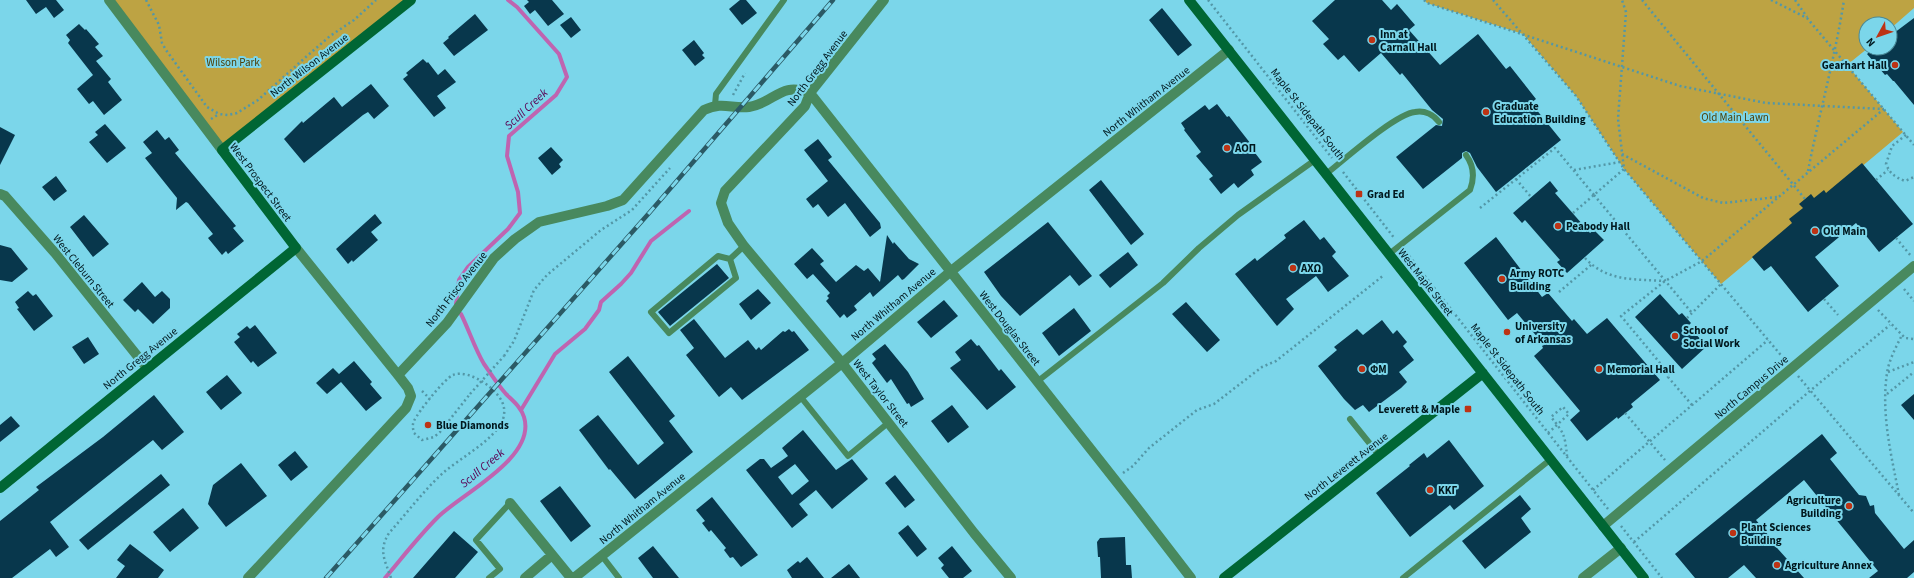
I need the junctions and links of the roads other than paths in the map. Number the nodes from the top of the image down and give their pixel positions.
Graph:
1 (109, 0) edge
2 (411, 0) edge
3 (784, 0) edge
4 (884, 0) edge
5 (1189, 0) edge
6 (1229, 50) junction
7 (810, 93) junction
8 (715, 105) junction
9 (1439, 122) dead end
10 (222, 150) junction
11 (1466, 155) dead end
12 (1315, 160) junction
13 (1326, 174) junction
14 (0, 194) edge
15 (721, 203) joint
16 (744, 246) junction
17 (296, 248) junction
18 (1389, 254) junction
19 (730, 259) junction
20 (1914, 266) edge
21 (950, 272) junction
22 (842, 363) junction
23 (147, 368) junction
24 (1483, 373) junction
25 (398, 375) junction
26 (1038, 381) junction
27 (800, 396) junction
28 (1350, 419) dead end
29 (888, 423) junction
30 (1380, 455) junction
31 (1551, 459) junction
32 (0, 488) edge
33 (510, 503) joint
34 (1603, 526) junction
35 (1621, 548) junction
36 (552, 555) junction
37 (602, 556) junction
38 (248, 578) edge
39 (489, 578) edge
40 (525, 578) edge
41 (571, 578) edge
42 (574, 578) edge
43 (620, 578) edge
44 (1011, 578) edge
45 (1191, 578) edge
46 (1224, 578) edge
47 (1403, 578) edge
48 (1583, 578) edge
49 (1644, 578) edge

1 - 10 street, West Prospect Street
2 - 10 street, North Wilson Avenue
3 - 8 lane
4 - 7 street, North Gregg Avenue
5 - 6 street, West Maple Street
6 - 12 street, West Maple Street
6 - 21 street, North Whitham Avenue
7 - 8 street
7 - 15 street, North Gregg Avenue
7 - 21 street, West Douglas Street
8 - 25 street, North Frisco Avenue
9 - 13 lane
10 - 17 street, West Prospect Street
11 - 18 lane
12 - 13 street, West Maple Street
12 - 26 lane
13 - 18 street, West Maple Street
14 - 23 street, West Cleburn Street
15 - 16 street, West Taylor Street
16 - 19 lane
16 - 22 street, West Taylor Street
17 - 23 street, North Gregg Avenue
17 - 25 street, West Prospect Street
18 - 24 street, West Maple Street
19 - 19 lane
20 - 34 street, North Campus Drive
21 - 22 street, North Whitham Avenue
21 - 26 street, West Douglas Street
22 - 27 street, North Whitham Avenue
22 - 29 street, West Taylor Street
23 - 32 street, North Gregg Avenue
24 - 30 street, North Leverett Avenue
24 - 31 street, West Maple Street
25 - 38 street
26 - 45 street, West Douglas Street
27 - 29 lane
27 - 37 street, North Whitham Avenue
28 - 30 lane
29 - 44 street, West Taylor Street
30 - 46 street, North Leverett Avenue
31 - 34 street, West Maple Street
31 - 47 lane
33 - 36 street
33 - 39 lane
34 - 35 street, West Maple Street
35 - 48 street
35 - 49 street, West Maple Street
36 - 40 street
36 - 41 street
37 - 42 street, North Whitham Avenue
37 - 43 lane

